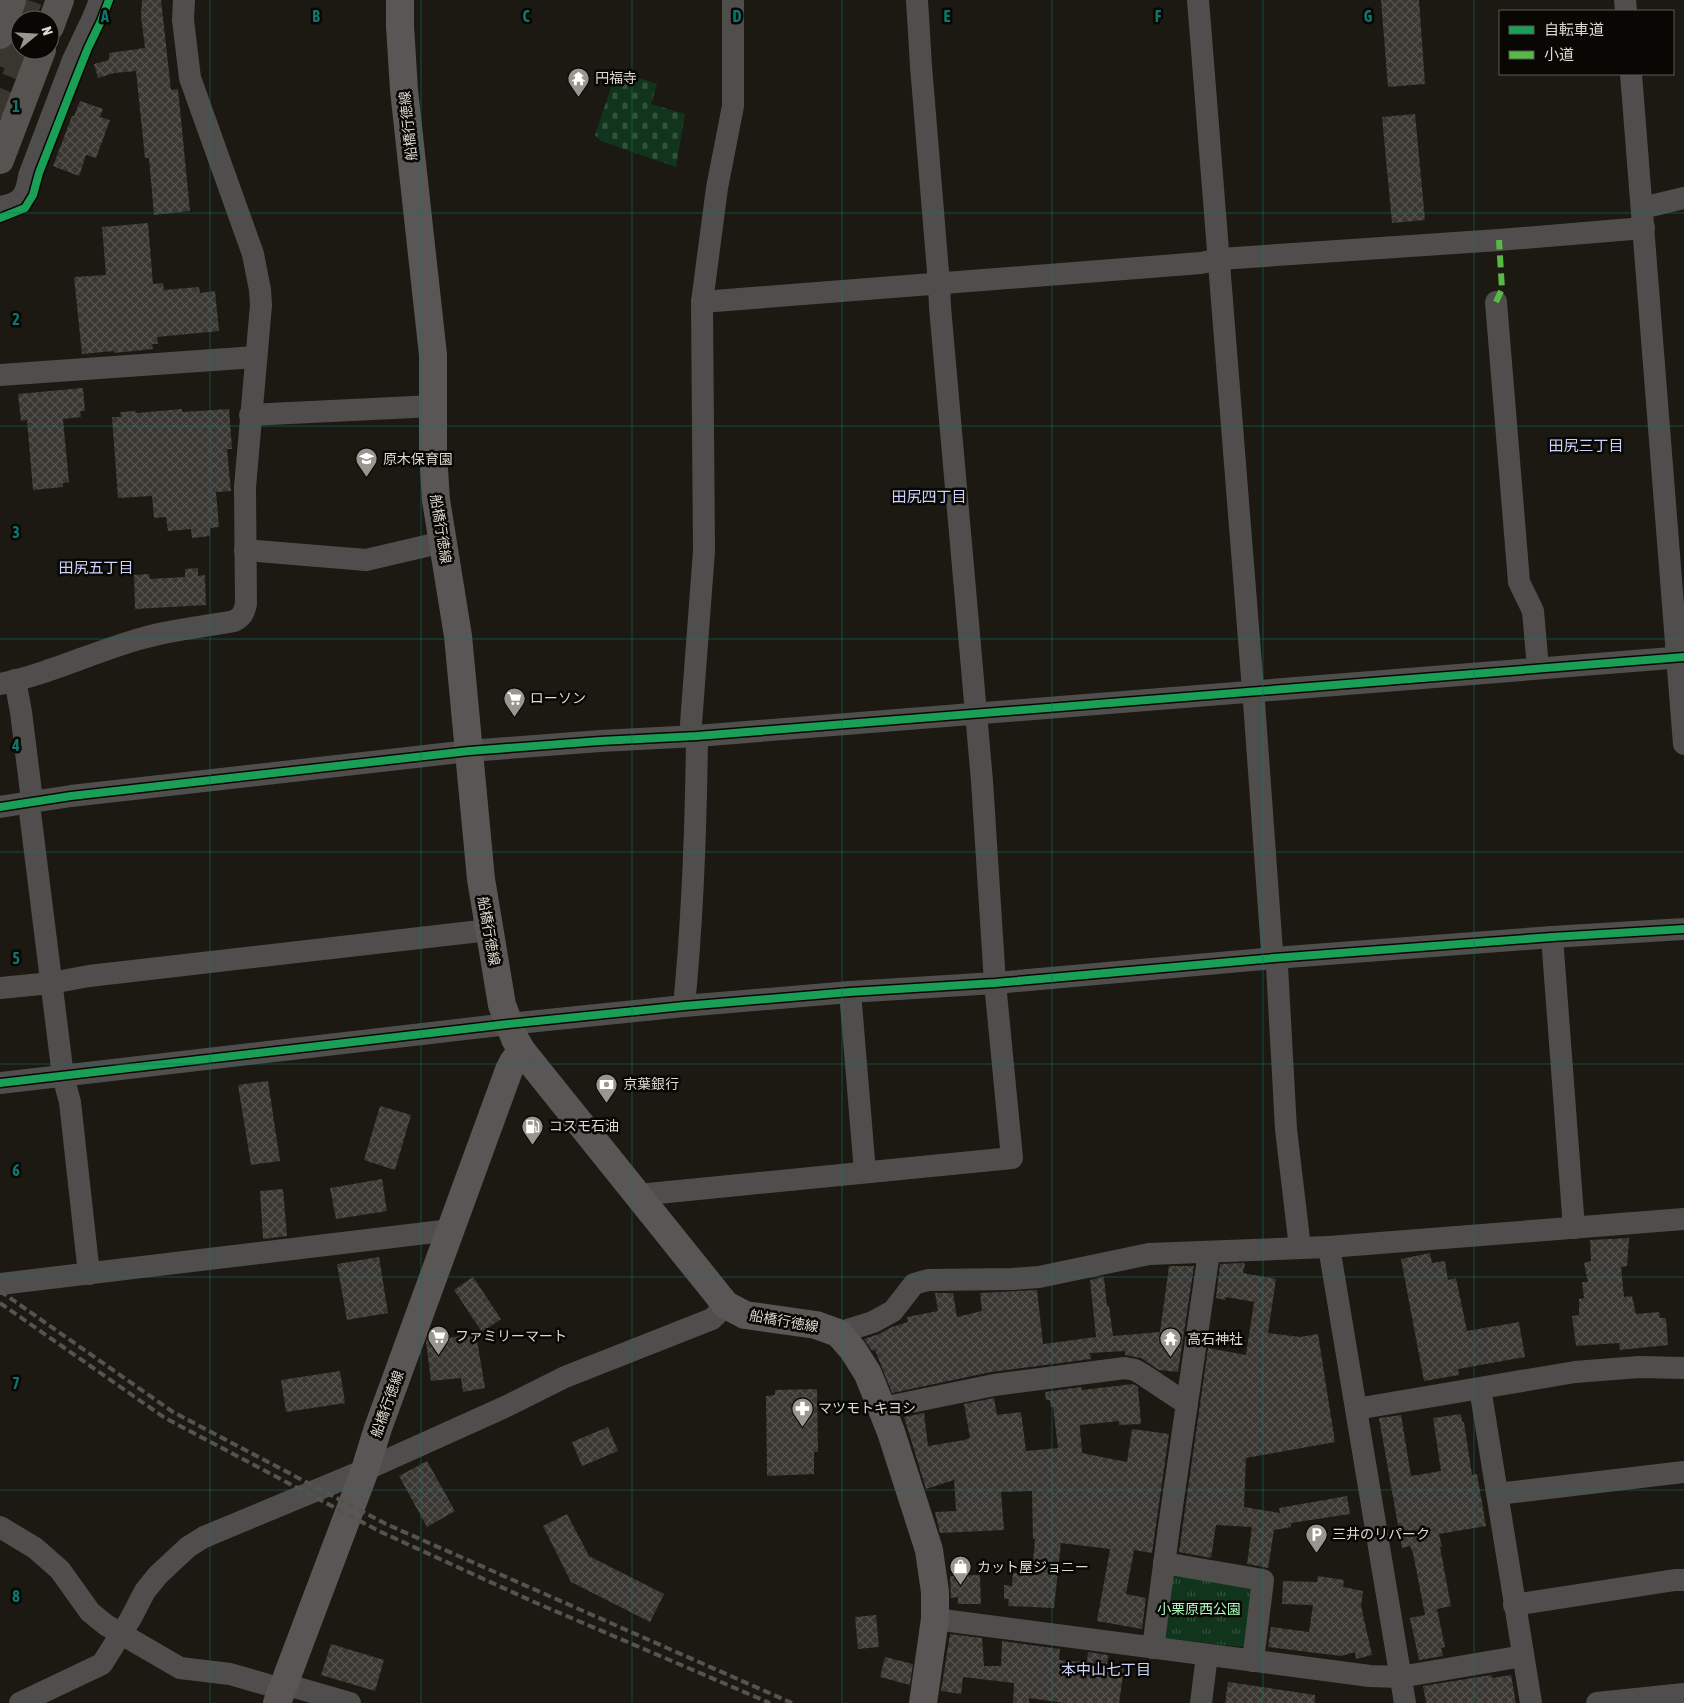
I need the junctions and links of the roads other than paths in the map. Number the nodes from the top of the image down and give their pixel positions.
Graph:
1 (12, 0) edge
2 (100, 0) edge
3 (184, 0) edge
4 (400, 0) edge
5 (733, 0) edge
6 (917, 0) edge
7 (1198, 0) edge
8 (0, 35) edge
9 (38, 60) edge
10 (1631, 75) edge
11 (0, 160) edge
12 (1684, 198) edge
13 (0, 207) edge
14 (1643, 218) junction
15 (1220, 259) junction
16 (939, 284) junction
17 (702, 302) junction
18 (1496, 302) dead end
19 (256, 357) junction
20 (0, 375) edge
21 (434, 406) junction
22 (250, 415) junction
23 (443, 542) junction
24 (245, 550) junction
25 (1681, 657) edge
26 (1538, 668) junction
27 (8, 682) edge
28 (1253, 692) junction
29 (975, 714) junction
30 (694, 736) junction
31 (1684, 744) edge
32 (469, 751) junction
33 (29, 804) junction
34 (0, 807) edge
35 (489, 930) junction
36 (1684, 930) edge
37 (1552, 937) junction
38 (1274, 958) junction
39 (51, 983) junction
40 (995, 983) junction
41 (0, 988) edge
42 (850, 992) junction
43 (684, 1006) junction
44 (508, 1024) junction
45 (522, 1051) junction
46 (63, 1076) junction
47 (0, 1083) edge
48 (865, 1172) junction
49 (638, 1195) junction
50 (1684, 1219) edge
51 (1574, 1228) junction
52 (451, 1230) junction
53 (1329, 1247) junction
54 (1300, 1248) junction
55 (1210, 1252) junction
56 (89, 1274) junction
57 (0, 1284) edge
58 (726, 1305) junction
59 (838, 1333) junction
60 (1684, 1368) edge
61 (1480, 1388) junction
62 (1187, 1404) junction
63 (882, 1408) junction
64 (1356, 1409) junction
65 (365, 1470) junction
66 (1684, 1472) edge
67 (1497, 1494) junction
68 (0, 1527) edge
69 (1164, 1563) junction
70 (1684, 1580) edge
71 (1514, 1605) junction
72 (935, 1619) junction
73 (122, 1634) junction
74 (1152, 1648) junction
75 (1207, 1655) junction
76 (1523, 1656) junction
77 (1253, 1661) junction
78 (1400, 1677) junction
79 (281, 1692) edge
80 (1684, 1694) edge
81 (20, 1703) edge
82 (350, 1703) edge
83 (923, 1703) edge
84 (1201, 1703) edge
85 (1405, 1703) edge
86 (1531, 1703) edge
87 (1598, 1703) edge

1 - 8 highway
2 - 13 street
3 - 19 street
4 - 21 main road, 船橋行徳線
5 - 17 street
6 - 16 street
7 - 15 street
9 - 11 highway
10 - 14 street
12 - 14 street
14 - 15 street
14 - 25 street
15 - 16 street
15 - 28 street
16 - 17 street
16 - 29 street
17 - 30 street
18 - 26 street
19 - 20 street
19 - 22 street
21 - 22 street
21 - 23 main road, 船橋行徳線
22 - 24 street
23 - 24 street
23 - 32 main road, 船橋行徳線
24 - 27 street
25 - 26 street
25 - 31 street
26 - 28 street
27 - 33 street
28 - 29 street
28 - 38 street
29 - 30 street
29 - 40 street
30 - 32 street
30 - 43 street
32 - 33 street
32 - 35 main road, 船橋行徳線
33 - 34 street
33 - 39 street
35 - 39 street
35 - 44 main road, 船橋行徳線
36 - 37 street
37 - 38 street
37 - 51 street
38 - 40 street
38 - 54 street
39 - 41 street
39 - 46 street
40 - 42 street
40 - 48 street
42 - 43 street
42 - 48 street
43 - 44 street
44 - 45 main road, 船橋行徳線
44 - 46 street
45 - 49 main road, 船橋行徳線
45 - 52 main road, 船橋行徳線
46 - 47 street
46 - 56 street
48 - 49 street
49 - 58 main road, 船橋行徳線
50 - 51 street
51 - 53 street
52 - 56 street
52 - 65 main road, 船橋行徳線
53 - 54 street
53 - 64 street
54 - 55 street
55 - 59 street
55 - 62 street
56 - 57 street
58 - 59 main road, 船橋行徳線
58 - 65 street
59 - 63 main road, 船橋行徳線
60 - 61 street
61 - 64 street
61 - 67 street
62 - 63 street
62 - 69 street
63 - 72 main road, 船橋行徳線
64 - 78 street
65 - 73 street
65 - 79 main road, 船橋行徳線
66 - 67 street
67 - 71 street
68 - 73 street
69 - 74 street
69 - 77 street
70 - 71 street
71 - 76 street
72 - 74 street
72 - 83 main road, 船橋行徳線
73 - 79 street
73 - 81 street
74 - 75 street
75 - 77 street
75 - 84 street
76 - 78 street
76 - 86 street
77 - 78 street
78 - 85 street
79 - 82 street
80 - 87 street

